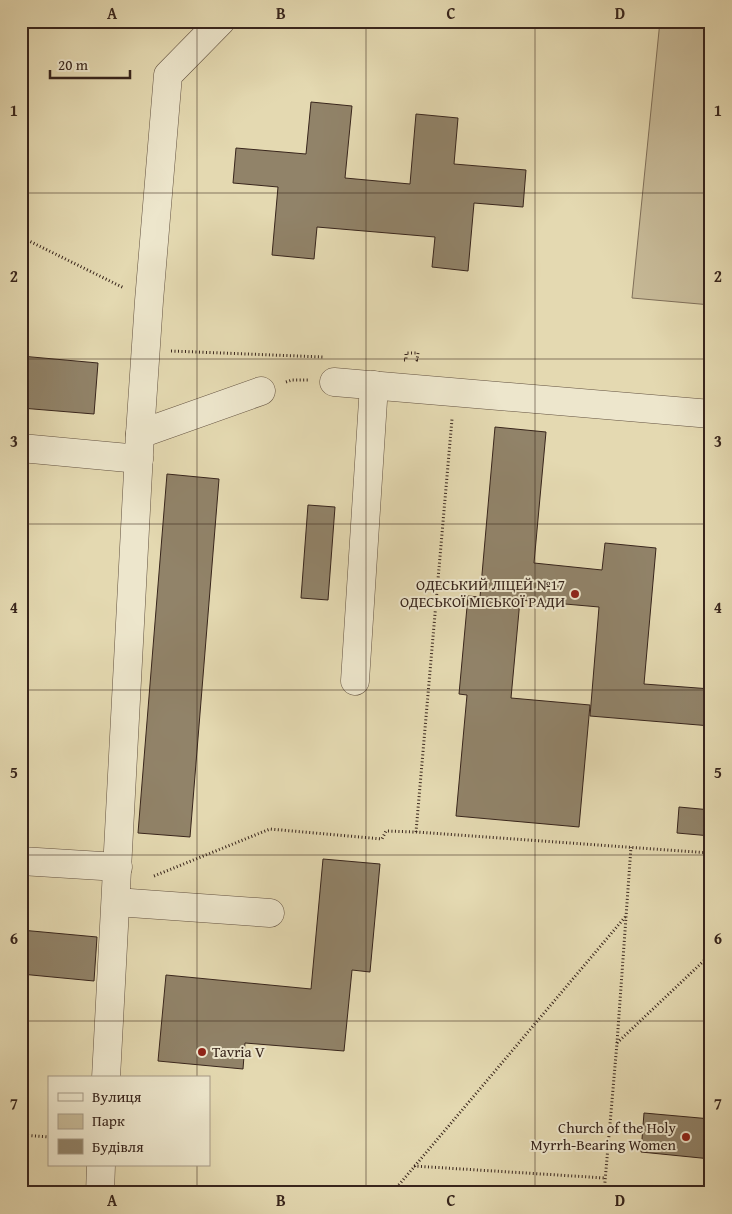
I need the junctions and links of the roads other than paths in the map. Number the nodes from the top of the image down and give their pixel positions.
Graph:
1 (221, 21) edge
2 (334, 382) dead end
3 (374, 385) junction
4 (261, 391) dead end
5 (711, 414) edge
6 (139, 446) junction
7 (21, 448) edge
8 (356, 682) dead end
9 (21, 861) edge
10 (117, 887) junction
11 (270, 913) dead end
12 (106, 1076) edge
13 (101, 1166) edge
14 (100, 1193) edge

1 - 6 lane
2 - 3 lane
3 - 5 lane
3 - 8 lane
4 - 6 lane
6 - 7 lane
6 - 10 lane
9 - 10 lane
10 - 11 lane
10 - 12 lane
13 - 14 lane

